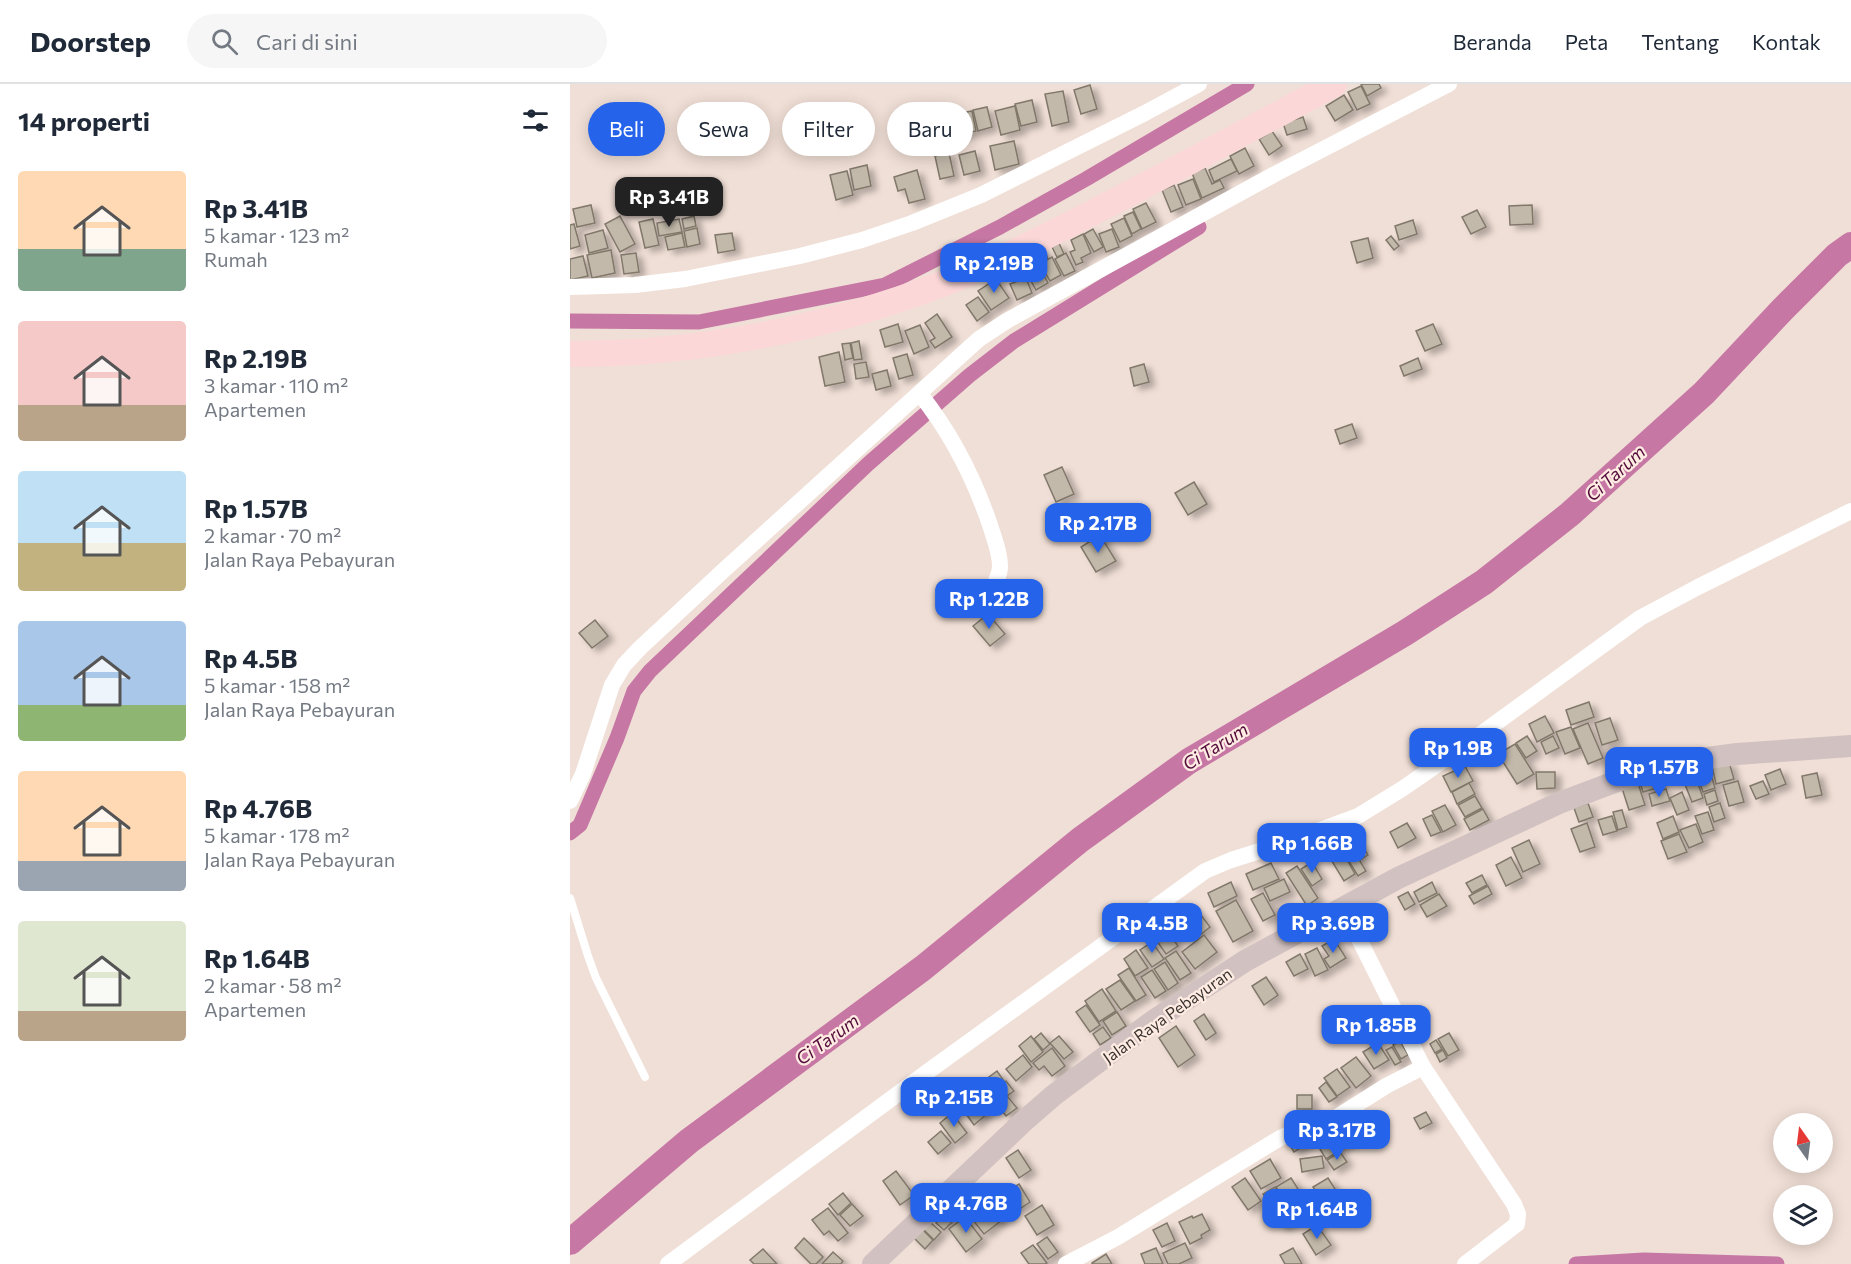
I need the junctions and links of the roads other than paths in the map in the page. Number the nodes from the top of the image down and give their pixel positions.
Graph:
1 (1199, 84) edge
2 (1334, 84) edge
3 (1449, 84) edge
4 (570, 287) edge
5 (570, 354) edge
6 (924, 399) junction
7 (1851, 511) edge
8 (988, 596) dead end
9 (1851, 746) edge
10 (570, 801) edge
11 (570, 898) edge
12 (1343, 907) junction
13 (1423, 1067) junction
14 (645, 1077) dead end
15 (668, 1264) edge
16 (873, 1264) edge
17 (1066, 1264) edge
18 (1465, 1264) edge

1 - 4 street
2 - 5 main road
3 - 6 street
6 - 8 street
6 - 10 street
7 - 15 street
9 - 12 main road, Jalan Raya Pebayuran
11 - 14 lane
12 - 13 street
12 - 16 main road, Jalan Raya Pebayuran
13 - 17 street
13 - 18 street

